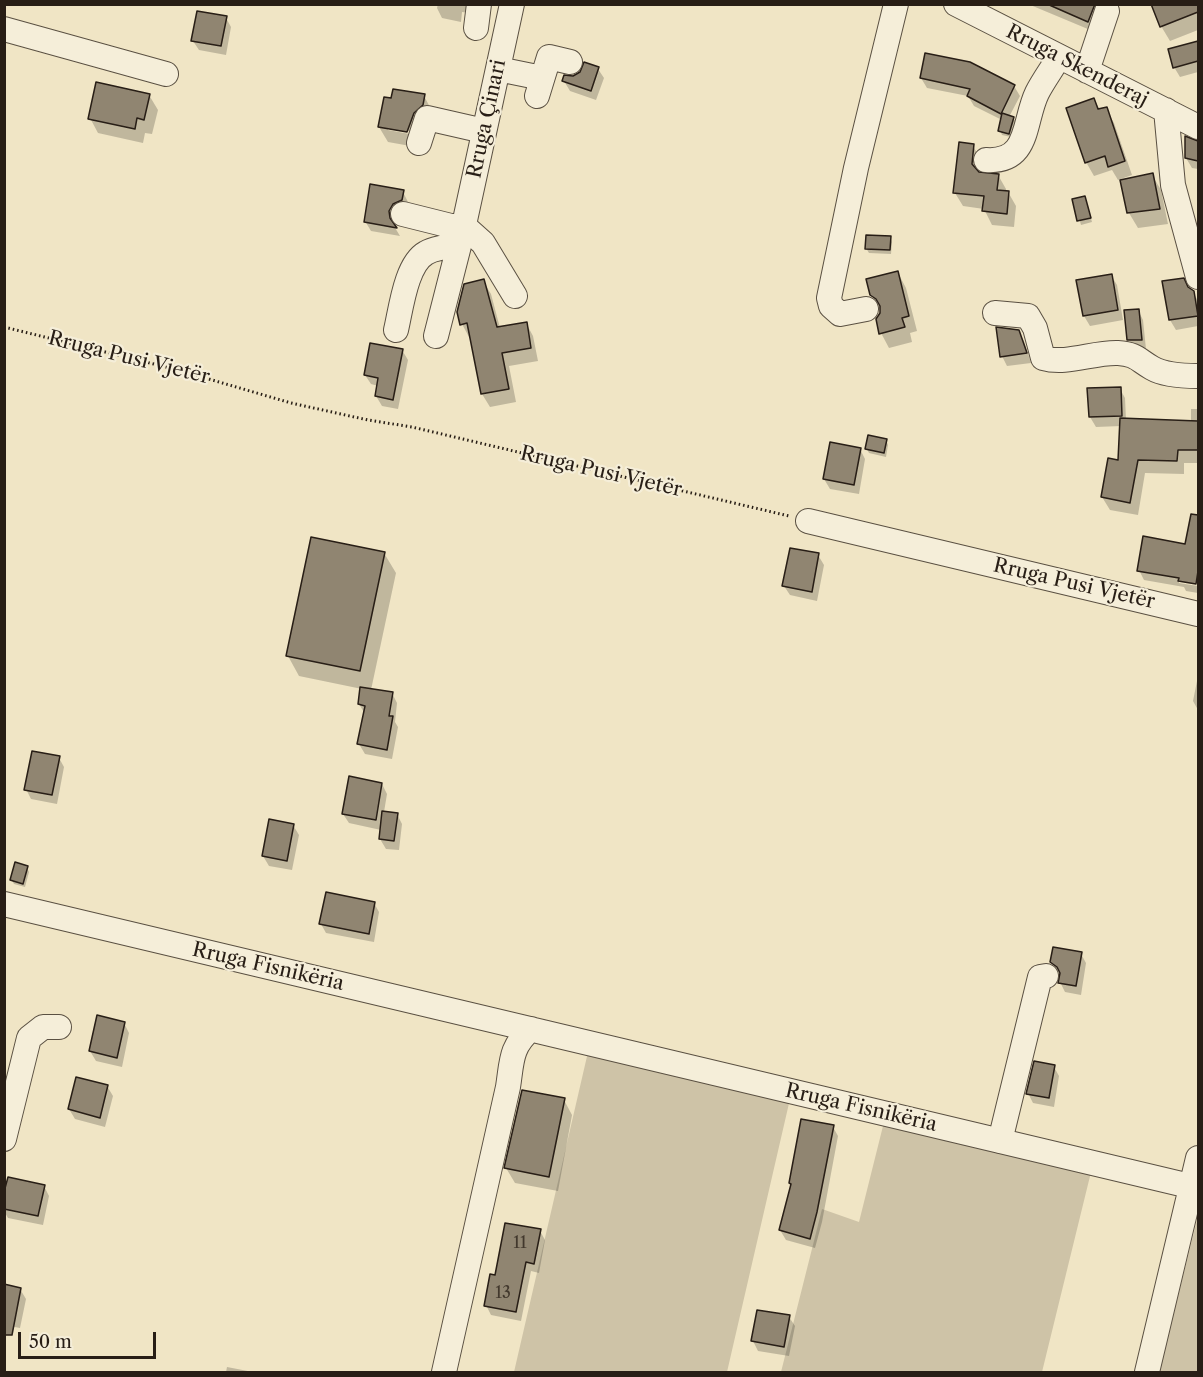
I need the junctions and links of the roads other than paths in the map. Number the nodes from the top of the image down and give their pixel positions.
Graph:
1 (479, 4) edge
2 (512, 4) edge
3 (896, 4) edge
4 (956, 4) edge
5 (1107, 10) dead end
6 (476, 28) dead end
7 (4, 29) edge
8 (1059, 57) junction
9 (570, 62) dead end
10 (498, 69) junction
11 (1087, 71) junction
12 (166, 74) dead end
13 (1166, 110) junction
14 (1198, 127) edge
15 (484, 131) junction
16 (419, 143) dead end
17 (986, 160) dead end
18 (403, 214) dead end
19 (463, 230) junction
20 (1198, 277) edge
21 (515, 296) dead end
22 (866, 309) dead end
23 (995, 313) dead end
24 (396, 330) dead end
25 (436, 336) dead end
26 (1198, 376) edge
27 (808, 521) road end
28 (1198, 614) edge
29 (4, 904) edge
30 (1046, 976) dead end
31 (59, 1026) dead end
32 (531, 1029) junction
33 (4, 1139) edge
34 (1000, 1141) junction
35 (1198, 1158) edge
36 (1195, 1187) edge
37 (444, 1372) edge
38 (1147, 1372) edge

1 - 6 street
2 - 10 street, Rruga Çinari
3 - 22 street
4 - 8 street, Rruga Skenderaj
5 - 11 street
7 - 12 street
8 - 11 street, Rruga Skenderaj
8 - 17 street
9 - 10 street
10 - 15 street, Rruga Çinari
11 - 13 street, Rruga Skenderaj
13 - 14 street, Rruga Skenderaj
13 - 20 street, Rruga Skenderaj
15 - 16 street
15 - 19 street, Rruga Çinari
18 - 19 street
19 - 21 street
19 - 24 street
19 - 25 street, Rruga Çinari
23 - 26 street
27 - 28 street, Rruga Pusi Vjetër
29 - 32 street, Rruga Fisnikëria
30 - 34 street
31 - 33 street
32 - 34 street, Rruga Fisnikëria
32 - 37 street
34 - 36 street, Rruga Fisnikëria
35 - 36 street
36 - 38 street

